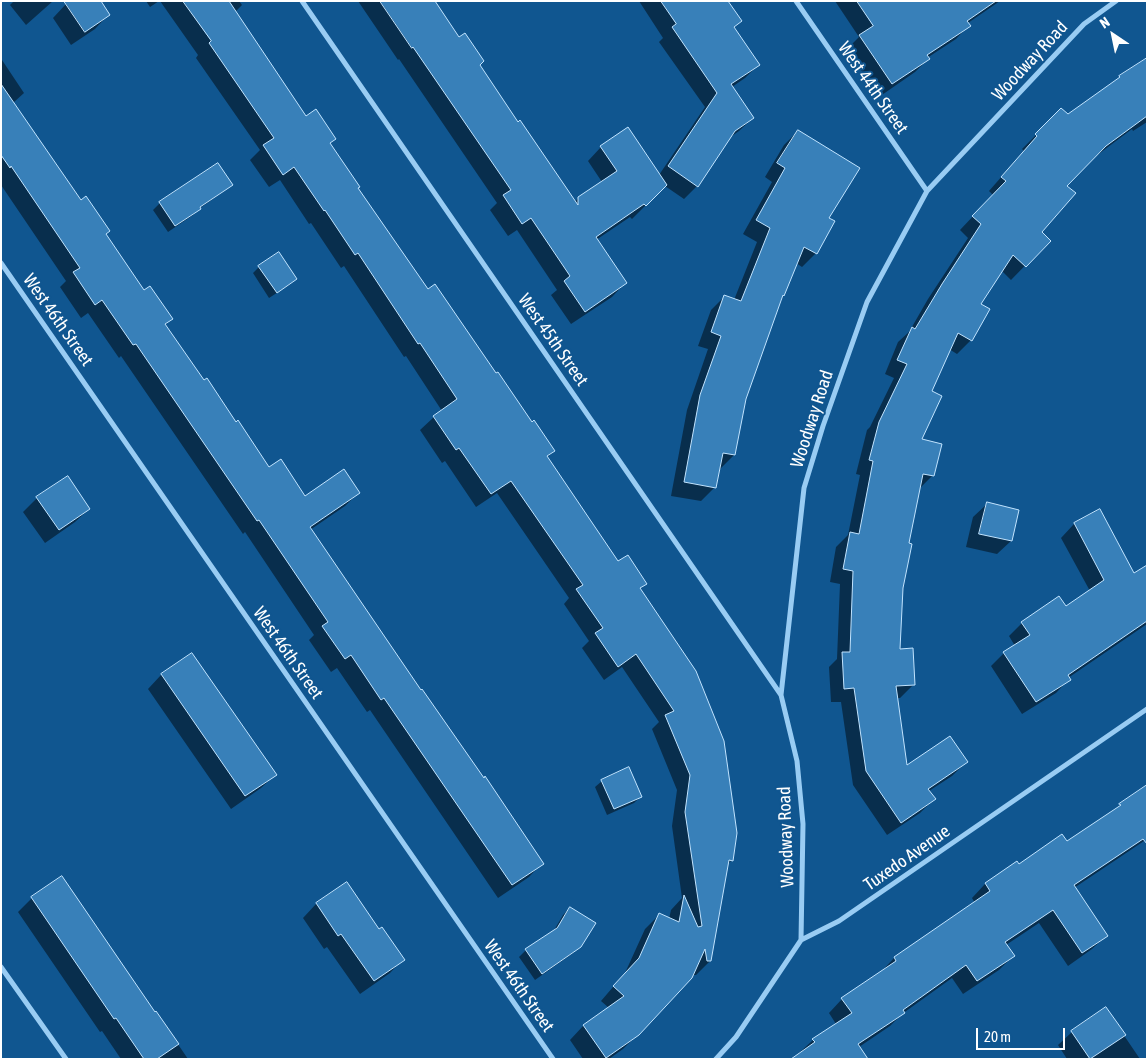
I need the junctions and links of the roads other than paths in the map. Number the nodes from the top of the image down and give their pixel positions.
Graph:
1 (302, 1) edge
2 (796, 1) edge
3 (1116, 1) edge
4 (927, 191) junction
5 (1, 263) edge
6 (781, 695) junction
7 (1147, 709) edge
8 (801, 940) junction
9 (1, 966) edge
10 (66, 1059) edge
11 (553, 1059) edge
12 (716, 1059) edge

1 - 6 street, West 45th Street
2 - 4 street, West 44th Street
3 - 4 street, Woodway Road
4 - 6 street, Woodway Road
5 - 11 street, West 46th Street
6 - 8 street, Woodway Road
7 - 8 street, Tuxedo Avenue
8 - 12 street, Tuxedo Avenue
9 - 10 street

